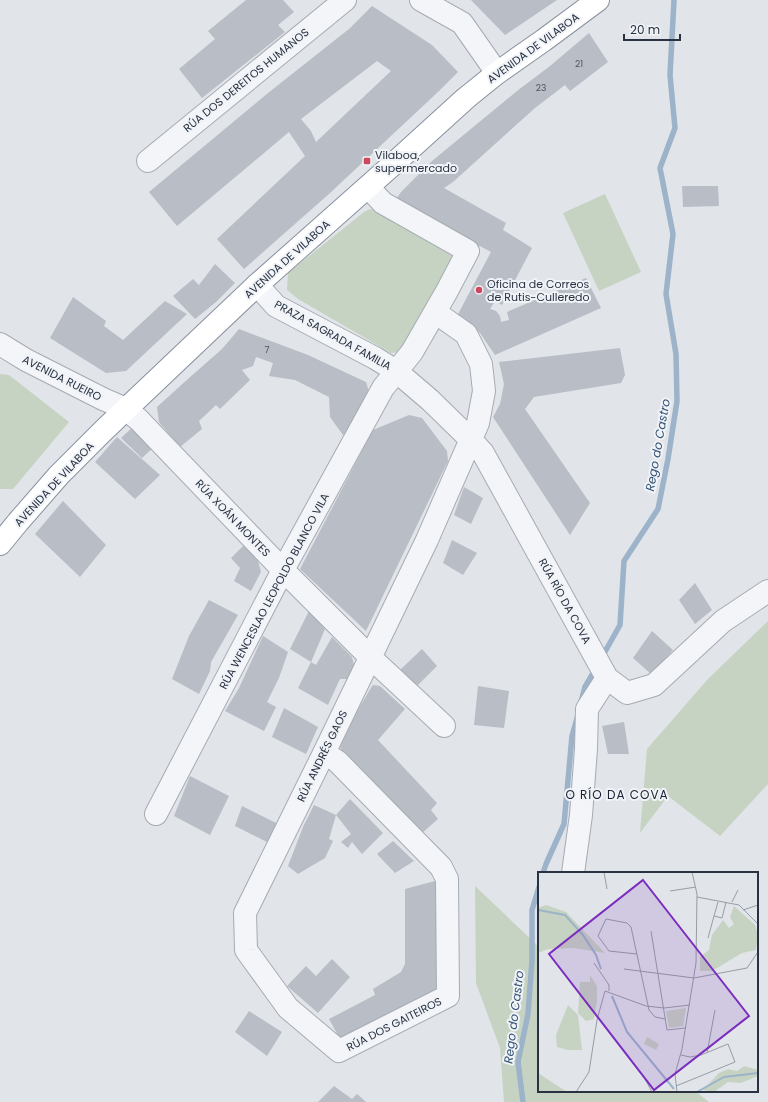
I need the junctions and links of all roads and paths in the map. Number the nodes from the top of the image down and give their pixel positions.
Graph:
1 (345, 0) edge
2 (421, 0) edge
3 (598, 0) edge
4 (497, 73) junction
5 (148, 161) dead end
6 (368, 187) junction
7 (257, 285) junction
8 (435, 312) junction
9 (0, 344) edge
10 (396, 371) junction
11 (126, 409) junction
12 (471, 440) junction
13 (0, 544) edge
14 (283, 570) junction
15 (768, 591) edge
16 (370, 657) junction
17 (607, 678) junction
18 (444, 726) dead end
19 (324, 753) junction
20 (156, 814) dead end
21 (573, 872) edge
22 (339, 1051) joint

1 - 5 street, RÚA DOS DEREITOS HUMANOS
2 - 4 street
3 - 4 highway, AVENIDA DE VILABOA
4 - 6 highway, AVENIDA DE VILABOA
6 - 7 highway, AVENIDA DE VILABOA
6 - 8 street, PRAZA SAGRADA FAMILIA
7 - 10 street, PRAZA SAGRADA FAMILIA
7 - 11 highway, AVENIDA DE VILABOA
8 - 10 street, PRAZA SAGRADA FAMILIA
8 - 12 street, RÚA ANDRÉS GAOS
9 - 11 street, AVENIDA RUEIRO
10 - 12 street, RÚA RÍO DA COVA
10 - 14 street, RÚA WENCESLAO LEOPOLDO BLANCO VILA
11 - 13 highway, AVENIDA DE VILABOA
11 - 14 street, RÚA XOÁN MONTES
12 - 16 street, RÚA ANDRÉS GAOS
12 - 17 street, RÚA RÍO DA COVA
14 - 16 street, RÚA XOÁN MONTES
14 - 20 street, RÚA WENCESLAO LEOPOLDO BLANCO VILA
15 - 17 street, RÚA RÍO DA COVA
16 - 18 street, RÚA XOÁN MONTES
16 - 19 street, RÚA ANDRÉS GAOS
17 - 21 street
19 - 22 street, RÚA ANDRÉS GAOS
19 - 22 street, RÚA DOS GAITEIROS

